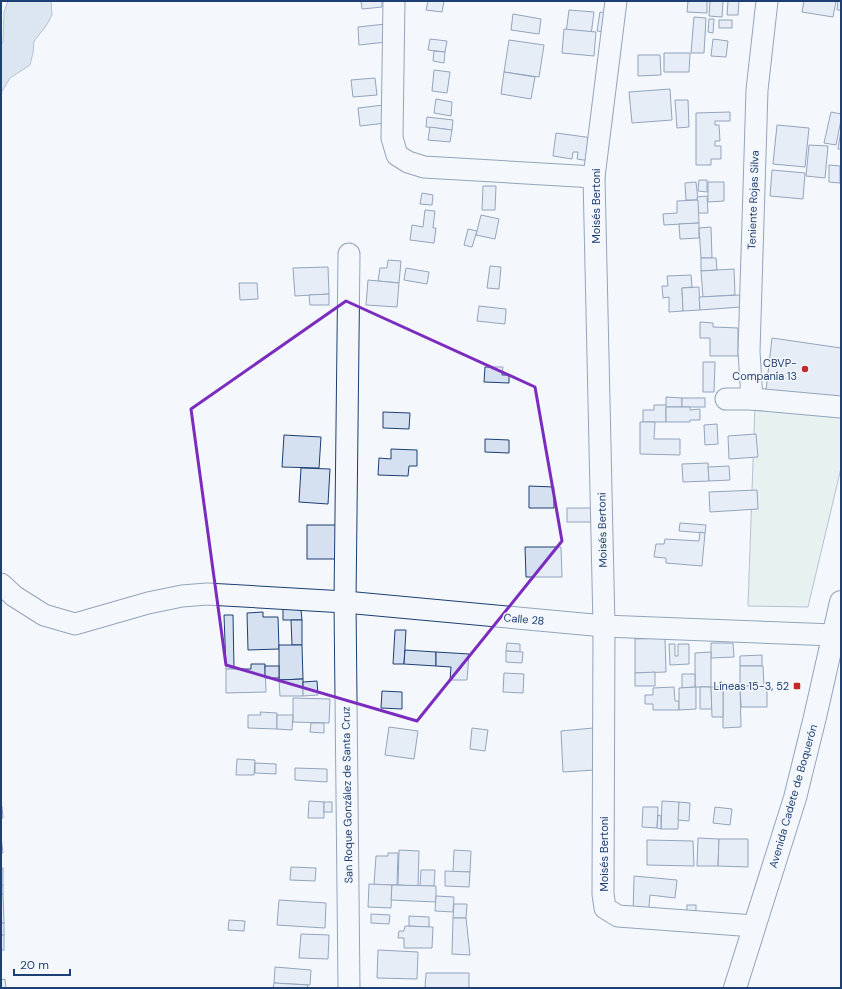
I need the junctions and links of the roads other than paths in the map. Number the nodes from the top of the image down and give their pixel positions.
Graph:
1 (394, 1) edge
2 (616, 1) edge
3 (767, 1) edge
4 (594, 176) junction
5 (349, 254) dead end
6 (726, 399) dead end
7 (752, 399) junction
8 (841, 407) edge
9 (1, 584) edge
10 (344, 602) junction
11 (841, 602) edge
12 (604, 626) junction
13 (838, 636) edge
14 (754, 926) junction
15 (349, 988) edge
16 (735, 988) edge

1 - 4 street
2 - 4 street, Moisés Bertoni
3 - 7 street, Teniente Rojas Silva
4 - 12 street, Moisés Bertoni
5 - 10 street, San Roque González de Santa Cruz
6 - 7 street
7 - 8 street
9 - 10 street, Calle 28
10 - 12 street, Calle 28
10 - 15 street, San Roque González de Santa Cruz
11 - 13 main road, Avenida Cadete de Boquerón
12 - 13 street, Calle 28
12 - 14 street, Moisés Bertoni
13 - 14 main road, Avenida Cadete de Boquerón
14 - 16 main road, Avenida Cadete de Boquerón

